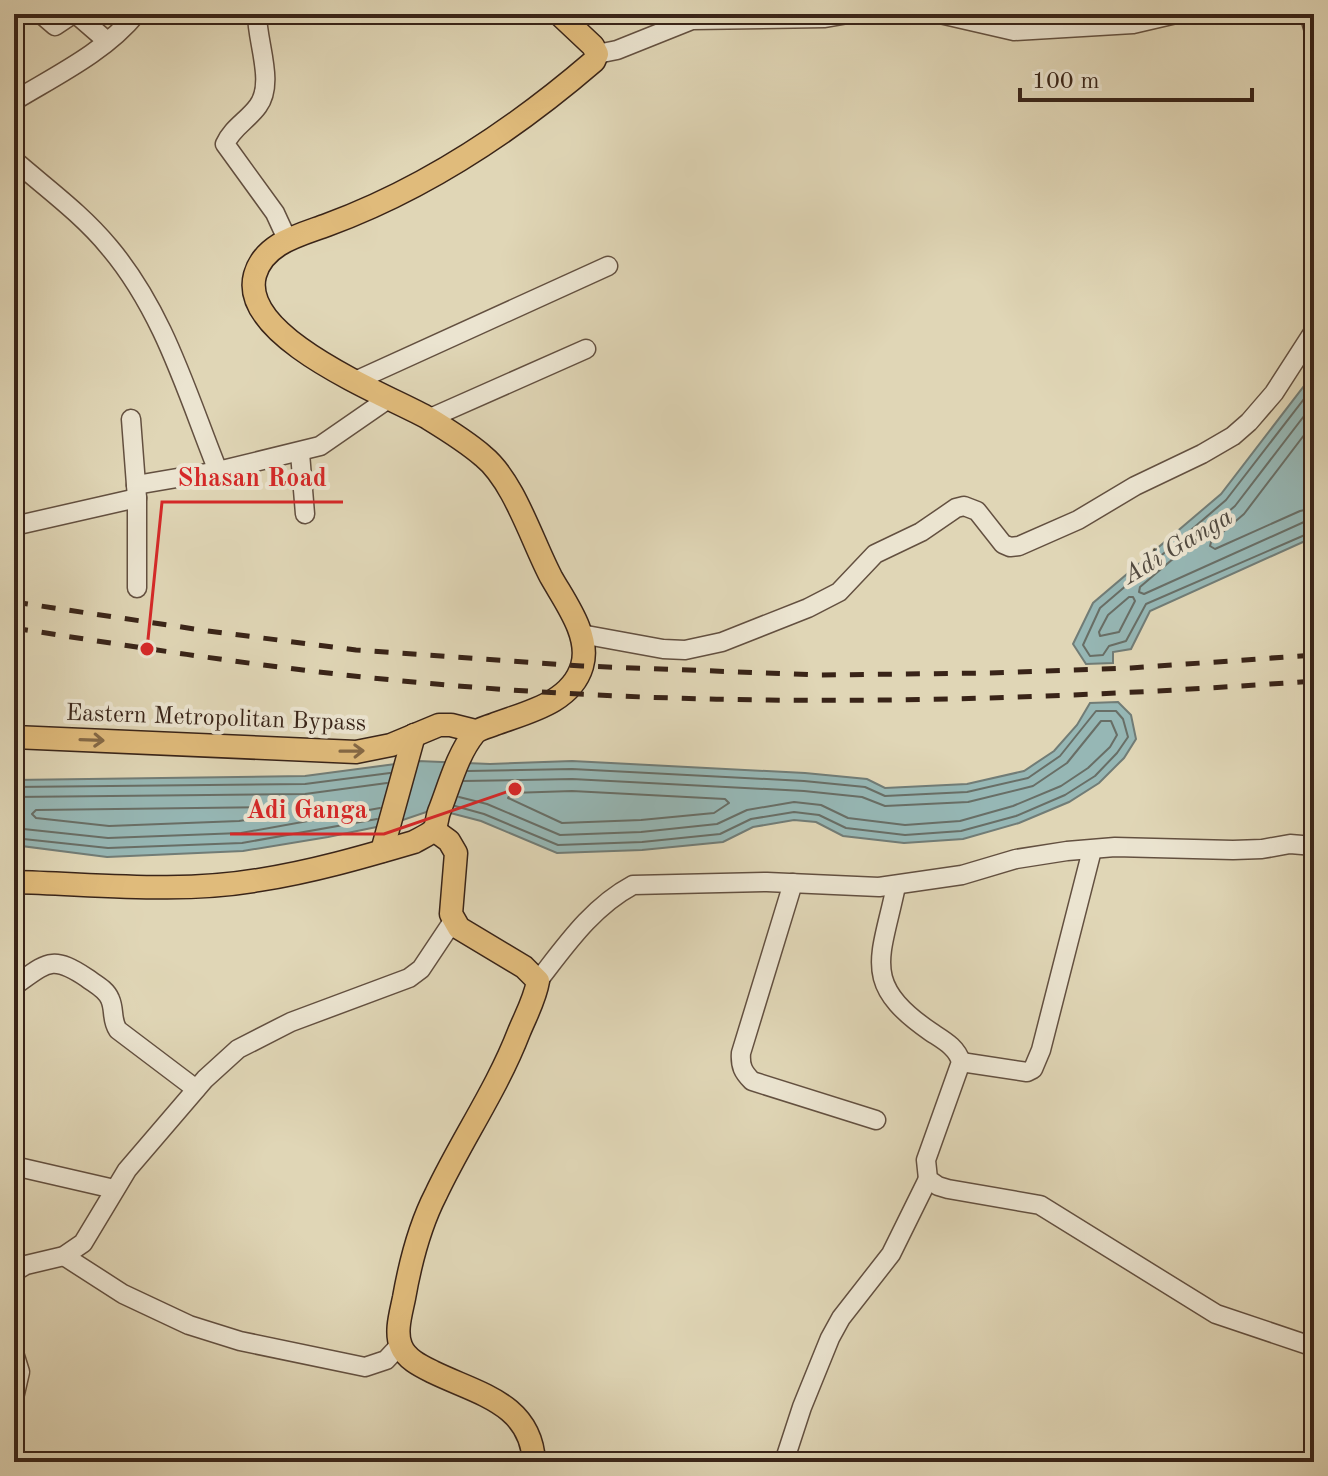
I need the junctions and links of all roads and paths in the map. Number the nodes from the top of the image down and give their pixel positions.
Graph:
1 (41, 14) edge
2 (136, 14) edge
3 (257, 14) edge
4 (559, 14) edge
5 (848, 14) edge
6 (940, 14) edge
7 (1176, 14) edge
8 (1309, 14) edge
9 (691, 17) edge
10 (1314, 31) edge
11 (107, 41) junction
12 (597, 54) junction
13 (14, 101) edge
14 (14, 160) edge
15 (287, 239) junction
16 (608, 266) dead end
17 (1314, 331) edge
18 (586, 349) dead end
19 (353, 382) junction
20 (388, 399) junction
21 (131, 419) dead end
22 (428, 419) junction
23 (300, 453) junction
24 (218, 471) junction
25 (137, 491) junction
26 (305, 514) dead end
27 (14, 526) edge
28 (137, 588) dead end
29 (581, 634) junction
30 (475, 731) junction
31 (14, 737) edge
32 (412, 742) junction
33 (436, 823) junction
34 (1314, 846) edge
35 (1092, 850) junction
36 (382, 851) junction
37 (14, 882) edge
38 (793, 883) junction
39 (896, 886) junction
40 (453, 921) junction
41 (538, 981) junction
42 (14, 986) edge
43 (961, 1062) junction
44 (196, 1089) junction
45 (876, 1120) dead end
46 (14, 1166) edge
47 (928, 1179) junction
48 (114, 1189) junction
49 (64, 1256) junction
50 (14, 1272) edge
51 (400, 1345) junction
52 (1314, 1347) edge
53 (14, 1353) edge
54 (14, 1398) edge
55 (534, 1462) edge
56 (784, 1462) edge

1 - 11 street
2 - 11 street
3 - 15 street
4 - 12 main road
5 - 9 street
6 - 7 street
8 - 10 street
9 - 12 street
11 - 13 street
12 - 15 main road
14 - 24 street
15 - 19 main road
16 - 19 street
17 - 29 street
18 - 22 street
19 - 20 main road
20 - 22 main road
20 - 23 street
21 - 25 street
22 - 29 main road
23 - 24 street
23 - 26 street
24 - 25 street
25 - 27 street
25 - 28 street
29 - 30 main road, Eastern Metropolitan Bypass
30 - 32 main road, Eastern Metropolitan Bypass
30 - 33 main road
31 -> 32 main road, Eastern Metropolitan Bypass
32 - 36 main road
33 - 36 main road
33 - 40 main road
34 - 35 street
35 - 39 street
35 - 43 street
36 - 37 main road
38 - 39 street
38 - 41 street
38 - 45 street
39 - 43 street
40 - 41 main road
40 - 44 street
41 - 51 main road
42 - 44 street
43 - 47 street
44 - 48 street
46 - 48 street
47 - 52 street
47 - 56 street
48 - 49 street
49 - 50 street
49 - 51 street
51 - 55 main road
53 - 54 street

